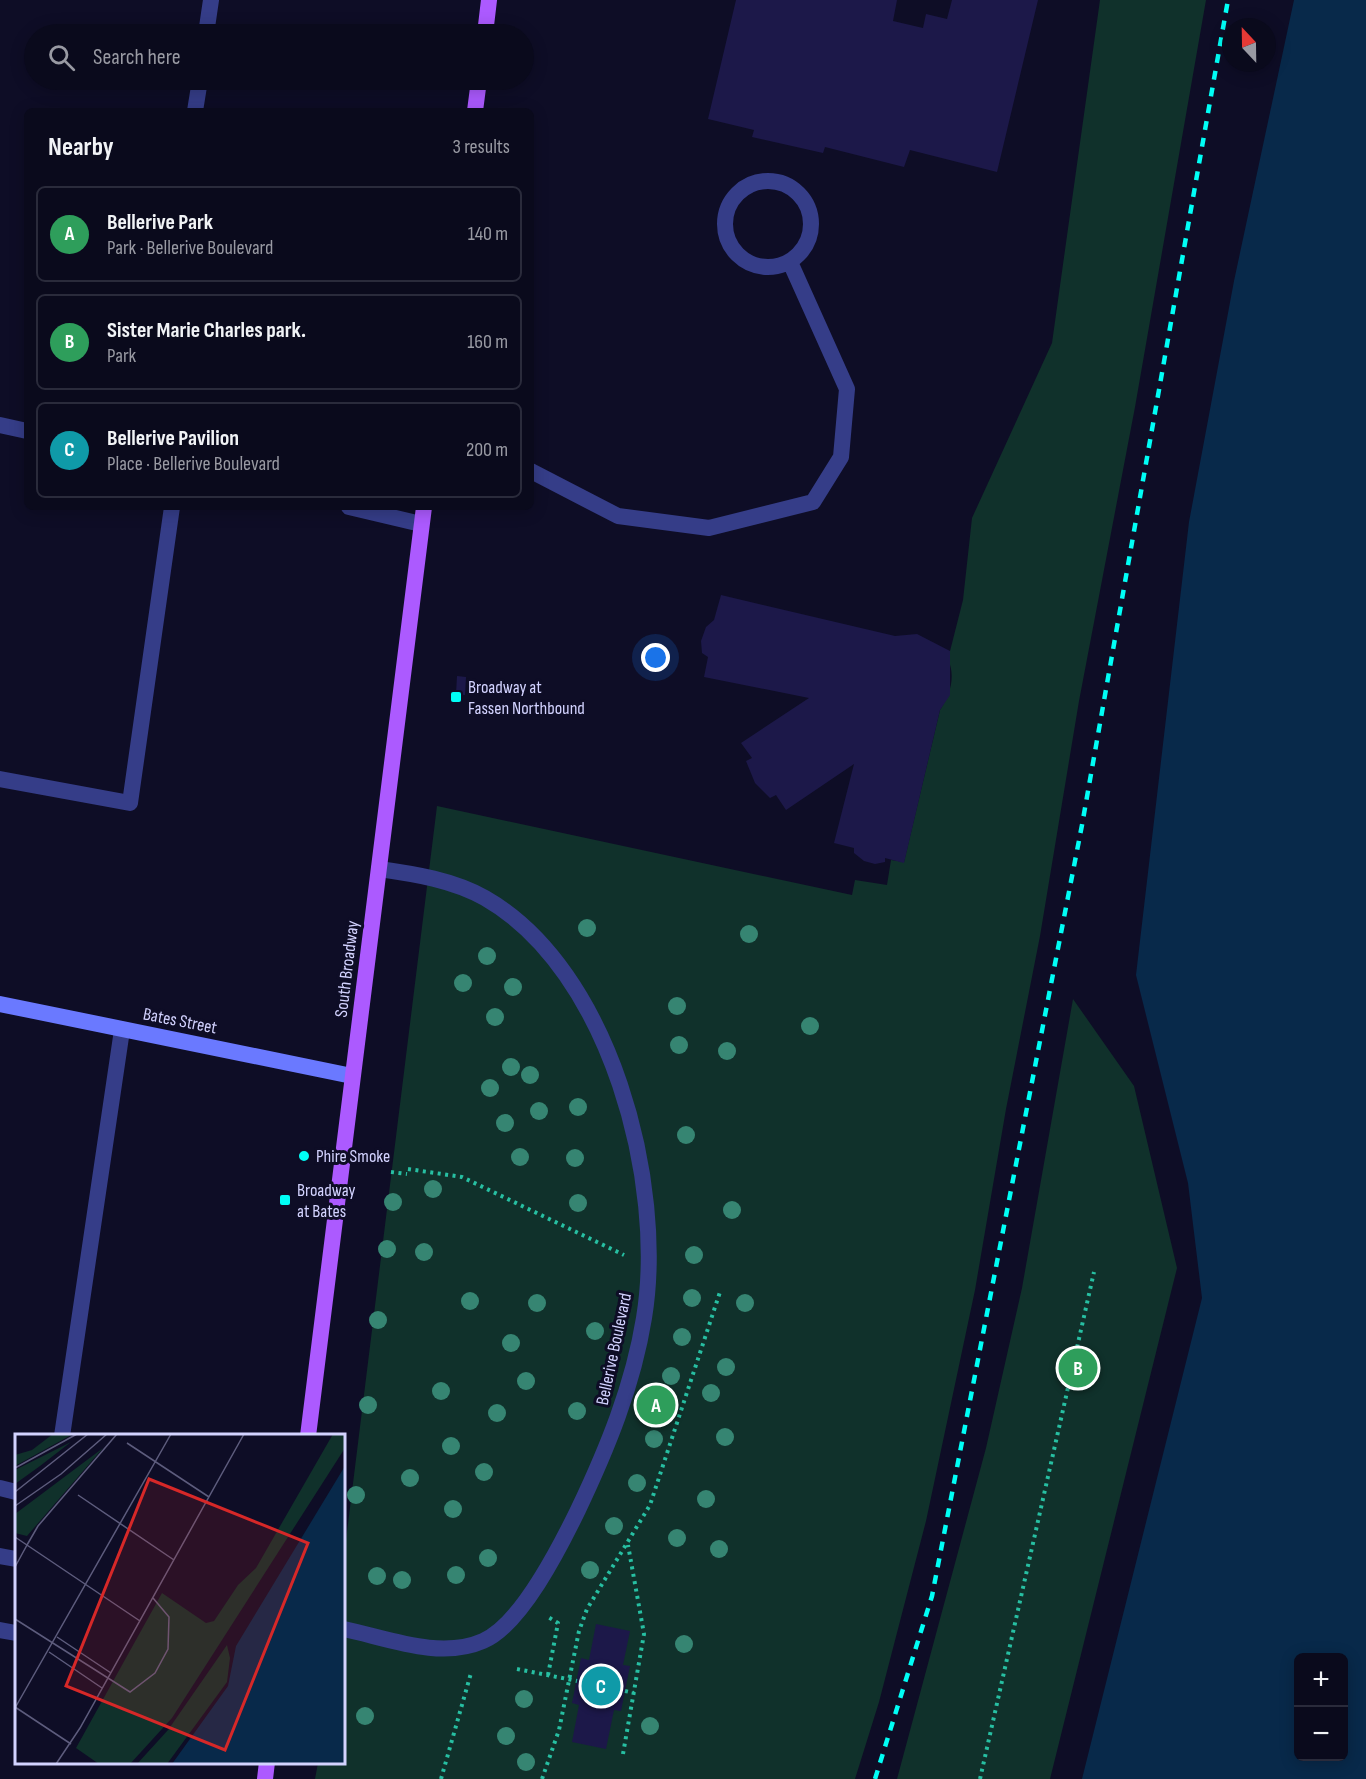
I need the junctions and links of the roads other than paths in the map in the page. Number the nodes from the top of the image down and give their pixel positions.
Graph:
1 (211, 0) edge
2 (489, 0) edge
3 (207, 24) edge
4 (486, 24) edge
5 (198, 90) edge
6 (478, 90) edge
7 (195, 108) edge
8 (475, 108) edge
9 (790, 262) junction
10 (0, 425) edge
11 (24, 430) edge
12 (534, 473) edge
13 (172, 510) edge
14 (362, 510) edge
15 (424, 510) edge
16 (422, 524) junction
17 (0, 779) edge
18 (379, 869) junction
19 (0, 1004) edge
20 (122, 1030) junction
21 (352, 1076) junction
22 (62, 1434) edge
23 (308, 1434) edge
24 (0, 1488) edge
25 (15, 1492) edge
26 (0, 1556) edge
27 (15, 1559) edge
28 (345, 1629) edge
29 (0, 1630) edge
30 (15, 1633) edge
31 (267, 1764) edge
32 (265, 1779) edge

1 - 3 street
2 - 4 main road
5 - 7 street
6 - 8 main road
9 - 9 street
9 - 12 street
10 - 11 street
13 - 17 street
14 - 16 street
15 - 16 main road, South Broadway
16 - 18 main road, South Broadway
18 - 21 main road, South Broadway
18 - 28 street, Bellerive Boulevard
19 - 20 main road, Bates Street
20 - 21 main road, Bates Street
20 - 22 street
21 - 23 main road, South Broadway
24 - 25 street
26 - 27 street
29 - 30 street
31 - 32 main road

